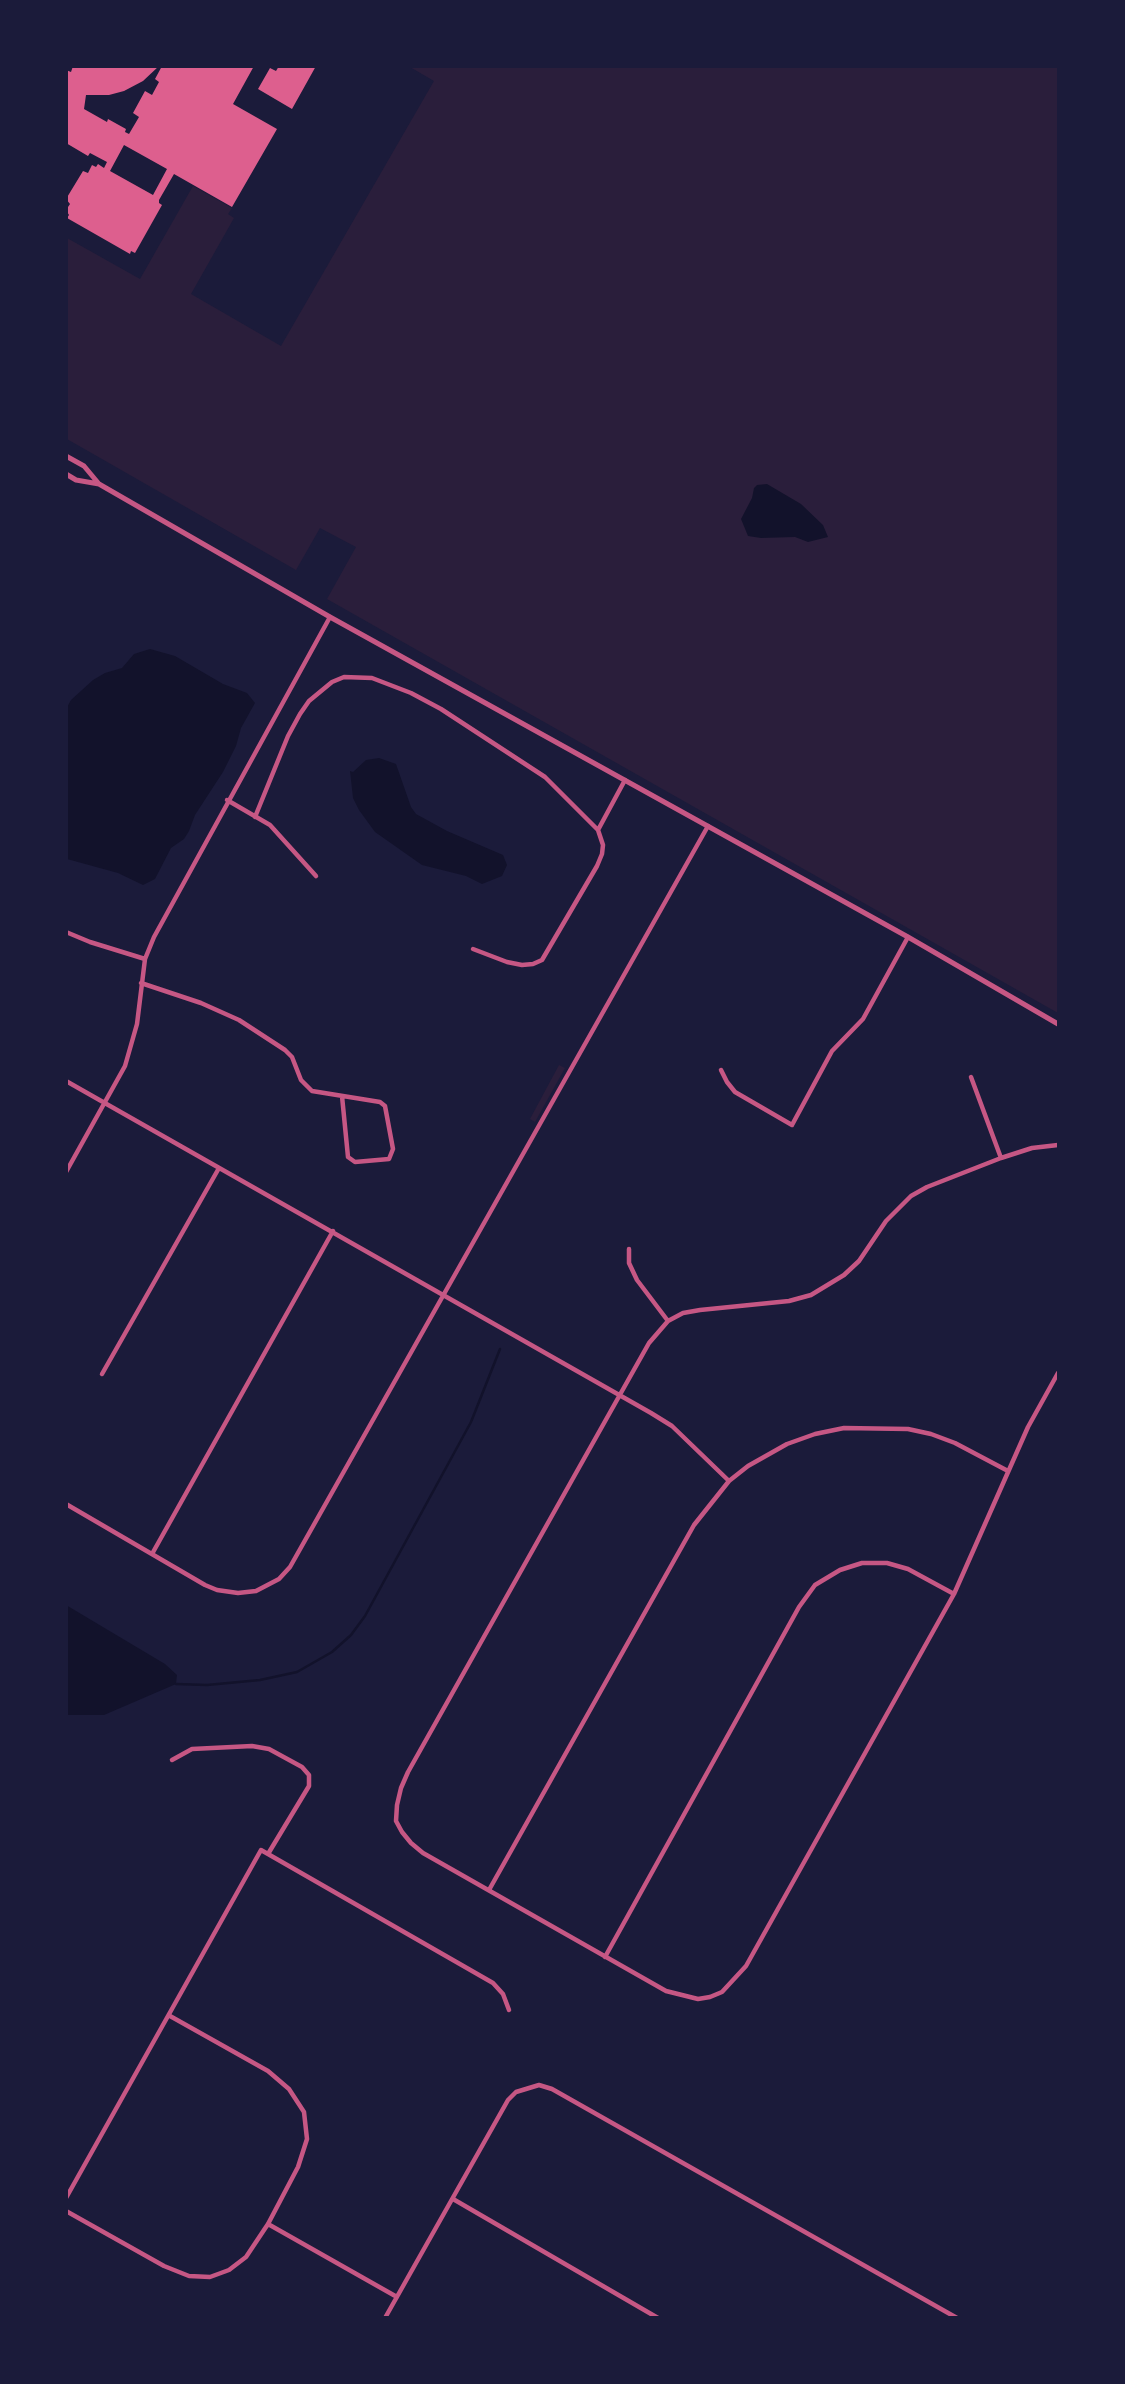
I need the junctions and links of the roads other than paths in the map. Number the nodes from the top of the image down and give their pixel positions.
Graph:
1 (66, 456) edge
2 (66, 474) edge
3 (99, 484) junction
4 (330, 617) junction
5 (625, 780) junction
6 (227, 800) junction
7 (255, 817) junction
8 (708, 826) junction
9 (598, 830) junction
10 (316, 876) dead end
11 (66, 932) edge
12 (908, 937) junction
13 (473, 949) dead end
14 (145, 959) junction
15 (141, 983) junction
16 (1059, 1024) edge
17 (721, 1070) dead end
18 (971, 1077) dead end
19 (66, 1081) edge
20 (342, 1096) junction
21 (105, 1103) junction
22 (1059, 1145) edge
23 (1001, 1158) junction
24 (219, 1168) junction
25 (66, 1172) edge
26 (333, 1231) junction
27 (629, 1249) dead end
28 (443, 1295) junction
29 (668, 1321) junction
30 (1059, 1373) edge
31 (102, 1374) dead end
32 (621, 1395) junction
33 (1008, 1471) junction
34 (729, 1481) junction
35 (66, 1504) edge
36 (152, 1554) junction
37 (954, 1594) junction
38 (172, 1760) dead end
39 (268, 1854) junction
40 (489, 1891) junction
41 (605, 1957) junction
42 (509, 2010) dead end
43 (170, 2016) junction
44 (66, 2198) edge
45 (453, 2199) junction
46 (66, 2211) edge
47 (268, 2224) junction
48 (397, 2297) junction
49 (385, 2318) edge
50 (658, 2318) edge
51 (957, 2318) edge

1 - 3 street
2 - 3 street
3 - 4 street
4 - 5 street
4 - 6 street
5 - 8 street
5 - 9 street
6 - 7 street
6 - 14 street
7 - 9 street
7 - 10 street
8 - 12 street
8 - 28 street
9 - 13 street
11 - 14 street
12 - 16 street
12 - 17 street
14 - 15 street
15 - 20 street
15 - 21 street
18 - 23 street
19 - 21 street
20 - 20 street
21 - 24 street
21 - 25 street
22 - 23 street
23 - 29 street
24 - 26 street
24 - 31 street
26 - 28 street
26 - 36 street
27 - 29 street
28 - 32 street
28 - 36 street
29 - 32 street
30 - 33 street
32 - 34 street
32 - 40 street
33 - 34 street
33 - 37 street
34 - 40 street
35 - 36 street
37 - 41 street
37 - 41 street
38 - 39 street
39 - 42 street
39 - 43 street
40 - 41 street
43 - 44 street
43 - 47 street
45 - 48 street
45 - 50 street
45 - 51 street
46 - 47 street
47 - 48 street
48 - 49 street

